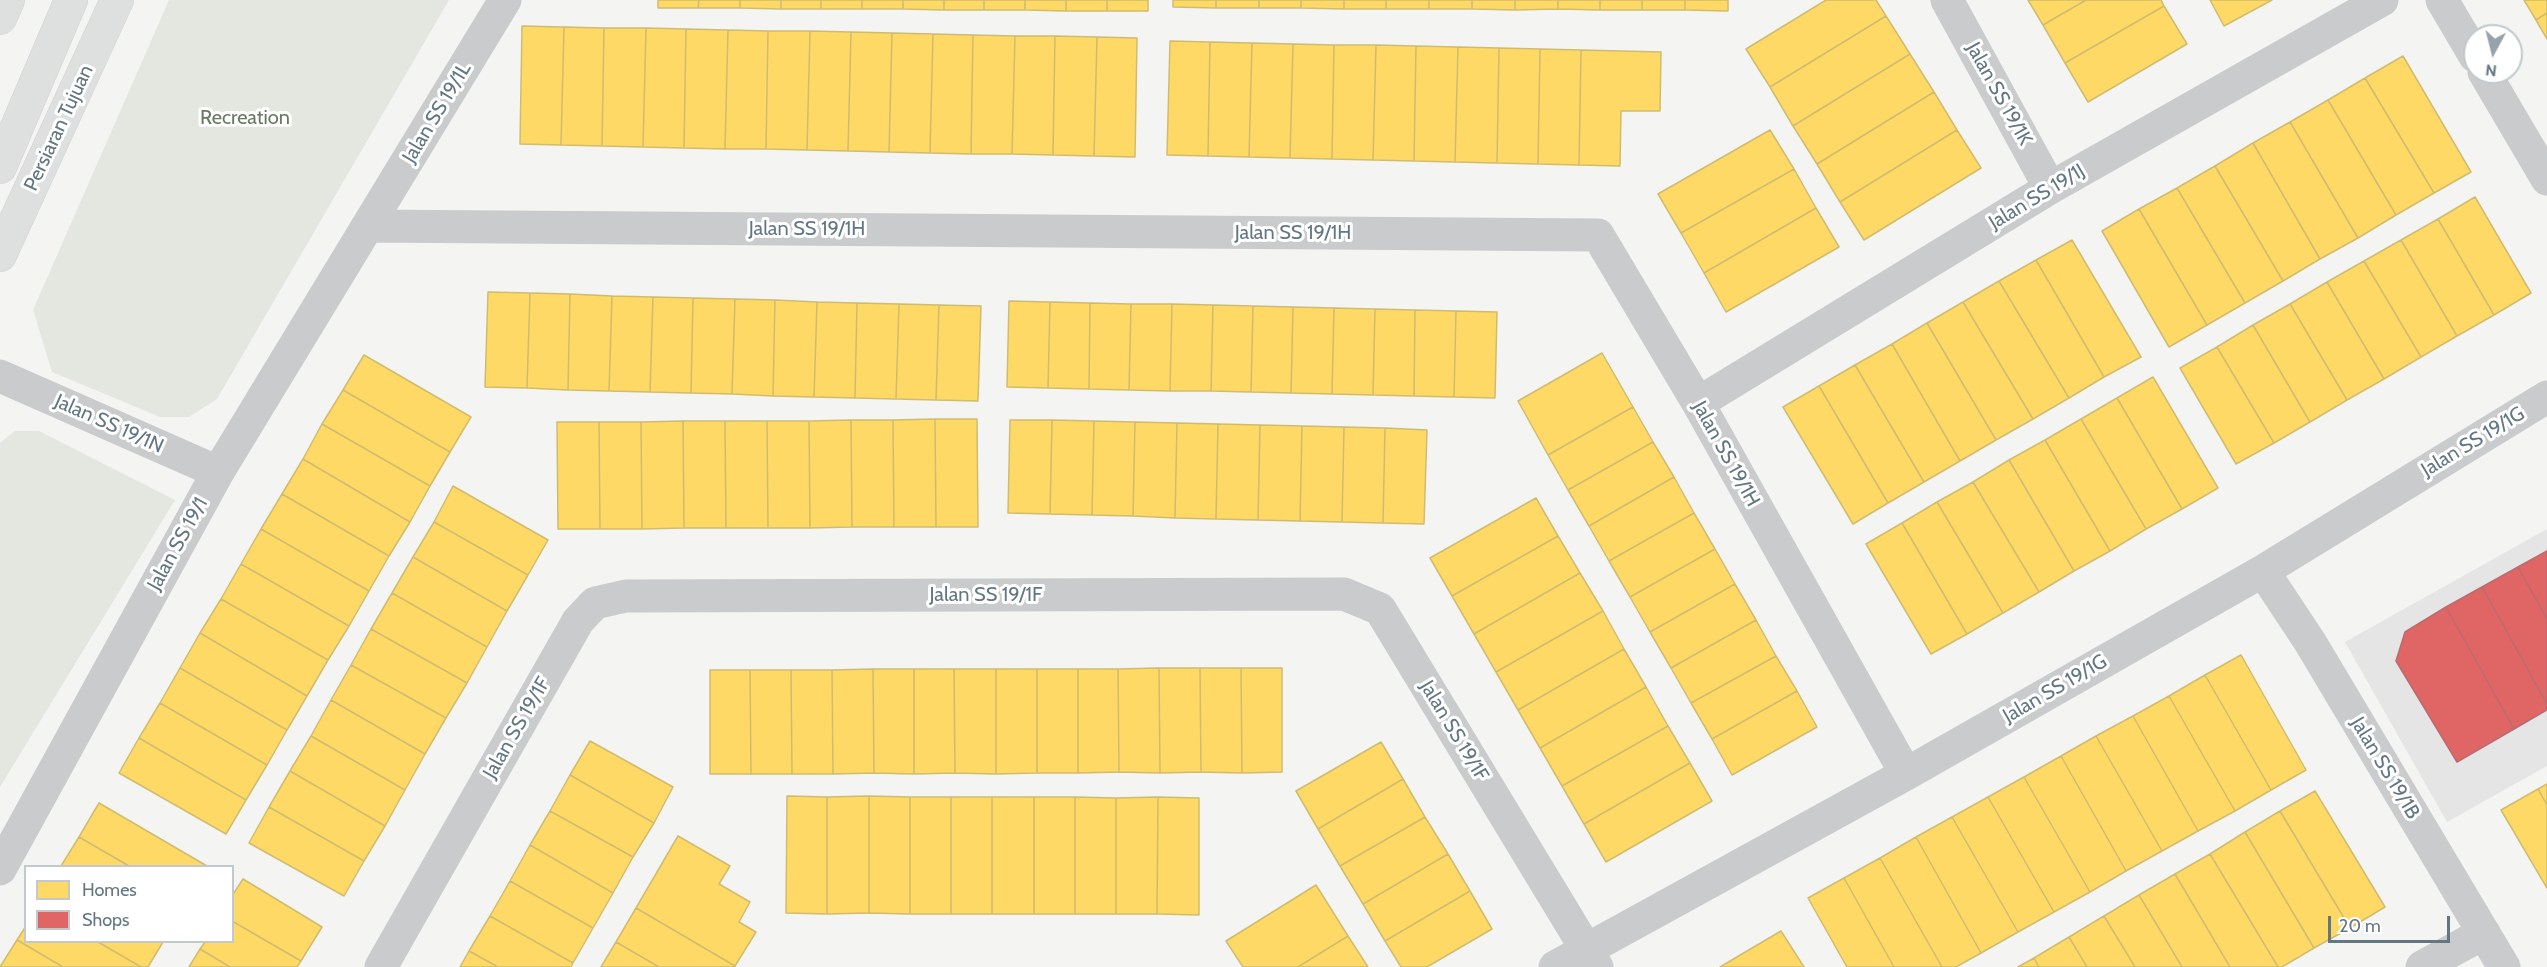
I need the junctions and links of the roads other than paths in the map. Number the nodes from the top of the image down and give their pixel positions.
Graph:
1 (8, 0) edge
2 (71, 0) edge
3 (117, 0) edge
4 (504, 0) edge
5 (1947, 0) edge
6 (2382, 0) edge
7 (2442, 0) edge
8 (0, 18) edge
9 (2463, 36) edge
10 (2491, 84) edge
11 (0, 167) edge
12 (2547, 179) edge
13 (2050, 188) junction
14 (369, 226) junction
15 (0, 255) edge
16 (0, 376) edge
17 (2547, 396) edge
18 (1698, 403) junction
19 (218, 472) junction
20 (2263, 571) junction
21 (1906, 774) junction
22 (0, 869) edge
23 (2484, 933) junction
24 (1592, 958) edge
25 (381, 967) edge
26 (1555, 967) edge
27 (2422, 967) edge
28 (2504, 967) edge

1 - 8 main road
2 - 11 main road
3 - 15 main road, Persiaran Tujuan
4 - 14 street, Jalan SS 19/1L
5 - 13 street, Jalan SS 19/1K
6 - 13 street, Jalan SS 19/1J
7 - 9 street
10 - 12 street
13 - 18 street, Jalan SS 19/1J
14 - 18 street, Jalan SS 19/1H
14 - 19 street, Jalan SS 19/1
16 - 19 street, Jalan SS 19/1N
17 - 20 street, Jalan SS 19/1G
18 - 21 street, Jalan SS 19/1H
19 - 22 street, Jalan SS 19/1
20 - 21 street, Jalan SS 19/1G
20 - 23 street, Jalan SS 19/1B
21 - 24 street, Jalan SS 19/1G
23 - 27 street
23 - 28 street, Jalan SS 19/1B
24 - 25 street, Jalan SS 19/1F
24 - 26 street, Jalan SS 19/1G

